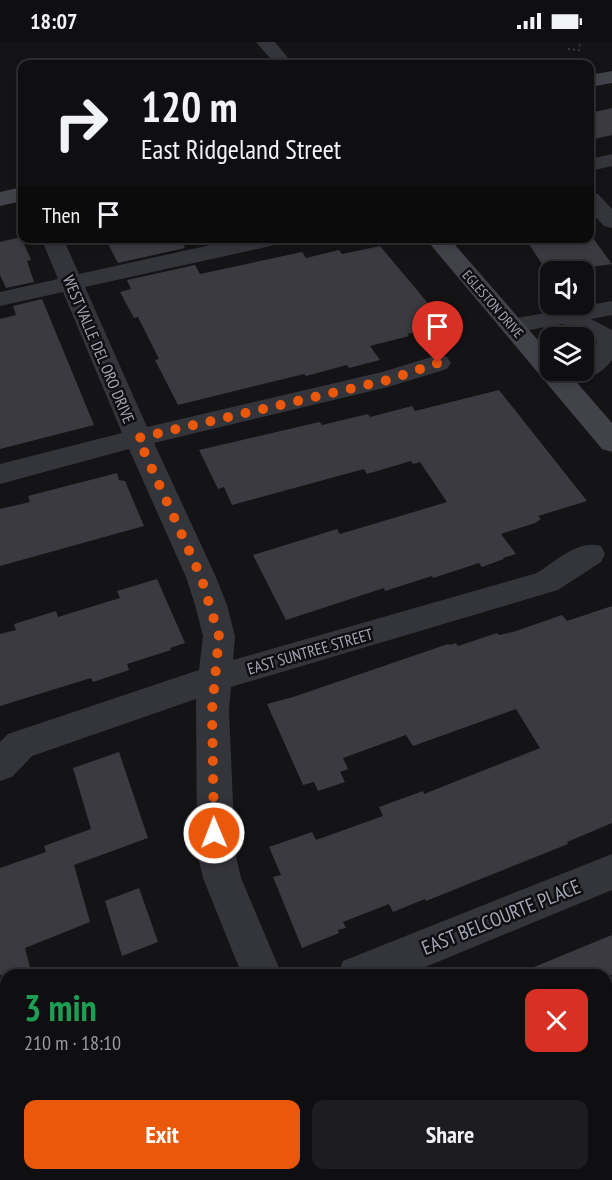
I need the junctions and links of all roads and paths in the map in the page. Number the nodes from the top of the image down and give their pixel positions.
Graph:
1 (265, 42) edge
2 (580, 42) edge
3 (568, 49) dead end
4 (281, 60) edge
5 (612, 76) edge
6 (594, 80) edge
7 (612, 160) edge
8 (594, 164) edge
9 (18, 195) edge
10 (0, 199) edge
11 (594, 203) edge
12 (612, 221) edge
13 (54, 243) edge
14 (252, 243) edge
15 (440, 243) edge
16 (72, 282) junction
17 (0, 299) edge
18 (612, 308) edge
19 (568, 317) junction
20 (512, 326) junction
21 (611, 338) edge
22 (594, 343) edge
23 (540, 351) edge
24 (438, 363) dead end
25 (594, 364) edge
26 (568, 381) edge
27 (138, 438) junction
28 (612, 442) edge
29 (0, 474) edge
30 (590, 554) dead end
31 (216, 678) junction
32 (0, 766) edge
33 (612, 872) edge
34 (260, 969) edge
35 (372, 969) edge

1 - 4 street
2 - 3 path
5 - 6 street
7 - 8 street
9 - 10 street
11 - 12 street
13 - 16 street, WEST VALLE DEL ORO DRIVE
14 - 16 street
15 - 20 street, EGLESTON DRIVE
16 - 17 street
16 - 27 street, WEST VALLE DEL ORO DRIVE
18 - 19 street
19 - 20 street
19 - 21 street
20 - 23 street, EGLESTON DRIVE
21 - 22 street
21 - 25 street
24 - 27 street
26 - 28 street, EGLESTON DRIVE
27 - 29 street
27 - 31 street, WEST VALLE DEL ORO DRIVE
30 - 31 street, EAST SUNTREE STREET
31 - 32 street, EAST SUNTREE STREET
31 - 34 street, WEST VALLE DEL ORO DRIVE
33 - 35 street, EAST BELCOURTE PLACE

